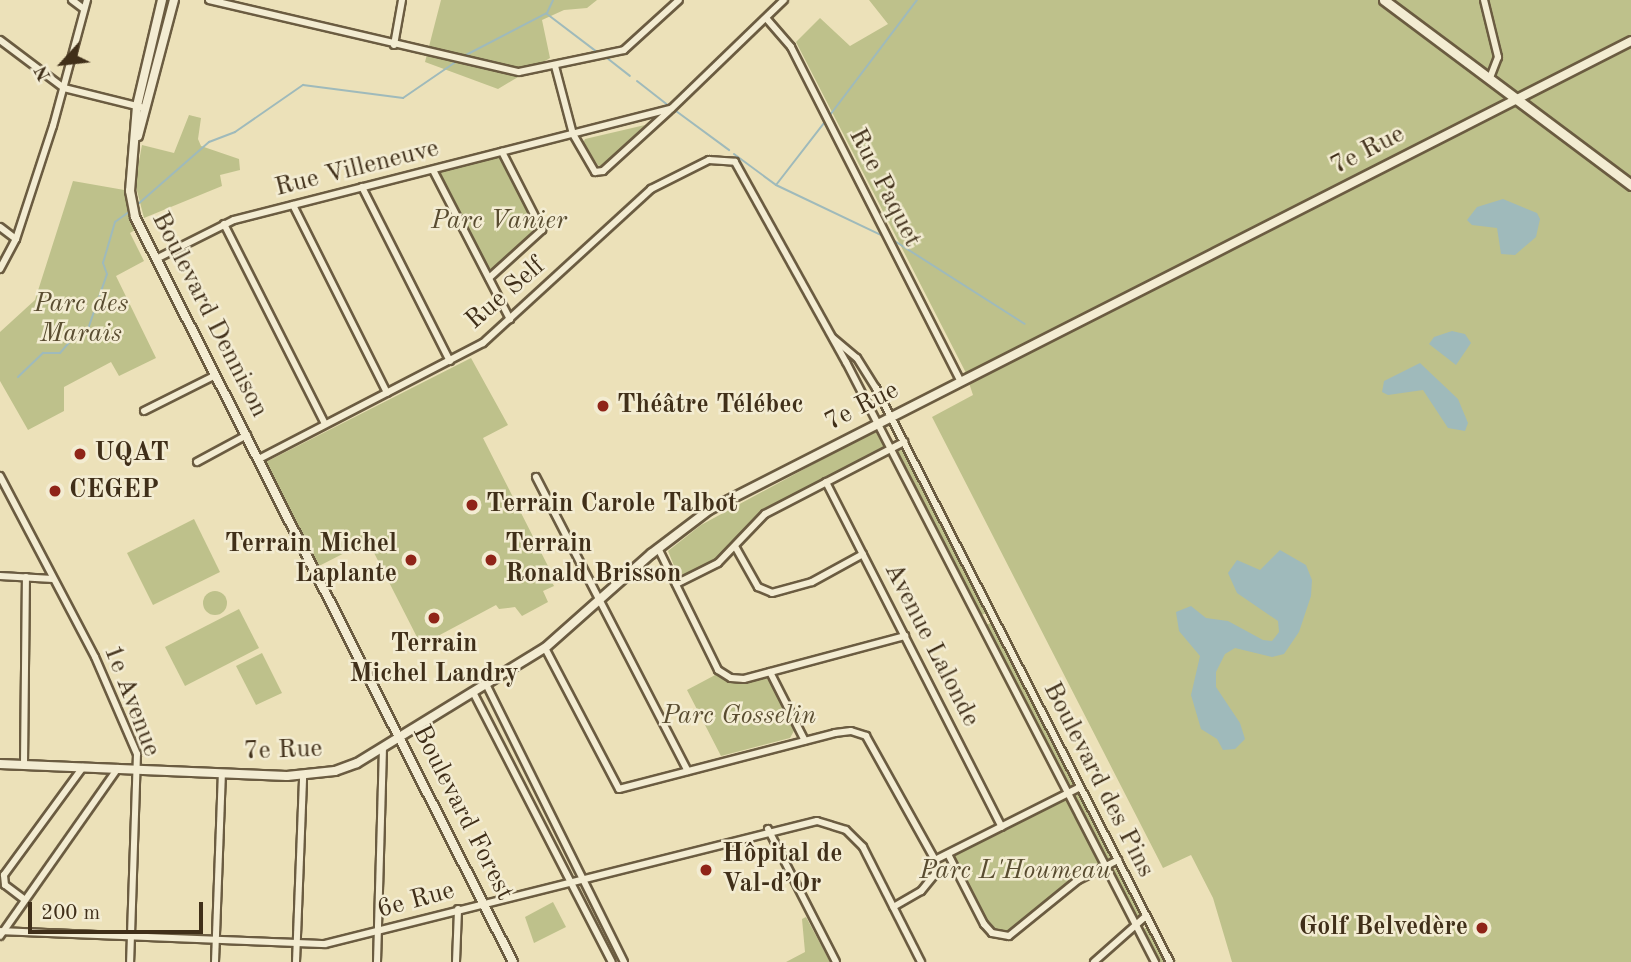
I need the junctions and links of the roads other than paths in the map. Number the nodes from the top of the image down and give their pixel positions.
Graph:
1 (72, 0) edge
2 (87, 0) edge
3 (162, 0) edge
4 (174, 0) edge
5 (209, 0) edge
6 (402, 0) edge
7 (679, 0) edge
8 (784, 0) edge
9 (1384, 0) edge
10 (1484, 0) edge
11 (84, 9) junction
12 (766, 18) junction
13 (0, 40) edge
14 (1631, 41) edge
15 (394, 45) junction
16 (555, 66) junction
17 (1490, 78) junction
18 (64, 88) junction
19 (1518, 98) junction
20 (136, 106) junction
21 (147, 109) junction
22 (671, 109) junction
23 (573, 134) junction
24 (134, 145) junction
25 (502, 152) junction
26 (433, 170) junction
27 (1631, 185) edge
28 (362, 187) junction
29 (293, 205) junction
30 (223, 224) junction
31 (0, 227) edge
32 (16, 239) junction
33 (156, 259) junction
34 (0, 269) edge
35 (489, 278) junction
36 (510, 320) junction
37 (832, 337) junction
38 (450, 361) junction
39 (216, 375) junction
40 (960, 380) junction
41 (387, 393) junction
42 (144, 411) dead end
43 (890, 415) junction
44 (877, 422) junction
45 (325, 425) junction
46 (247, 435) junction
47 (904, 442) junction
48 (891, 449) junction
49 (259, 459) junction
50 (197, 462) dead end
51 (0, 476) edge
52 (536, 477) dead end
53 (826, 482) junction
54 (658, 548) junction
55 (736, 548) junction
56 (863, 554) junction
57 (0, 576) edge
58 (26, 577) junction
59 (53, 579) junction
60 (676, 584) junction
61 (599, 602) junction
62 (993, 617) junction
63 (981, 623) junction
64 (905, 636) junction
65 (545, 648) junction
66 (769, 672) junction
67 (487, 686) junction
68 (474, 694) junction
69 (402, 740) junction
70 (805, 741) junction
71 (383, 750) junction
72 (0, 764) edge
73 (24, 764) junction
74 (83, 767) junction
75 (118, 768) junction
76 (140, 769) junction
77 (688, 771) junction
78 (222, 773) junction
79 (303, 776) junction
80 (1080, 788) junction
81 (1069, 793) junction
82 (1002, 827) junction
83 (768, 829) junction
84 (948, 854) junction
85 (935, 860) junction
86 (1118, 860) junction
87 (1106, 866) junction
88 (583, 878) junction
89 (570, 881) junction
90 (25, 900) junction
91 (483, 903) junction
92 (893, 907) junction
93 (458, 909) junction
94 (1146, 916) junction
95 (1136, 924) junction
96 (378, 931) junction
97 (1, 932) edge
98 (132, 936) junction
99 (216, 940) junction
100 (296, 943) junction
101 (131, 962) edge
102 (215, 962) edge
103 (296, 962) edge
104 (377, 962) edge
105 (457, 962) edge
106 (513, 962) edge
107 (611, 962) edge
108 (624, 962) edge
109 (836, 962) edge
110 (921, 962) edge
111 (1094, 962) edge
112 (1155, 962) edge
113 (1170, 962) edge

1 - 11 street
2 - 11 street
3 - 20 street, Boulevard Dennison
4 - 21 street, Boulevard Dennison
5 - 15 street
6 - 15 street
7 - 16 street
8 - 12 street, Rue Villeneuve
9 - 17 main road
10 - 17 street
11 - 18 street
12 - 22 street, Rue Villeneuve
12 - 40 street, Rue Paquet
13 - 18 street
14 - 19 street, 7e Rue
15 - 16 street
16 - 23 street
17 - 19 main road
18 - 20 street
18 - 32 street
19 - 27 main road
19 - 40 street, 7e Rue
20 - 21 street
20 - 24 street, Boulevard Dennison
21 - 24 street, Boulevard Dennison
22 - 23 street, Rue Villeneuve
22 - 23 street, Rue Villeneuve
23 - 25 street, Rue Villeneuve
24 - 33 street, Boulevard Dennison
25 - 26 street, Rue Villeneuve
25 - 35 street
26 - 28 street, Rue Villeneuve
26 - 35 street
28 - 29 street, Rue Villeneuve
28 - 38 street
29 - 30 street, Rue Villeneuve
29 - 41 street
30 - 33 street, Rue Villeneuve
30 - 45 street
31 - 32 street
32 - 34 street
33 - 39 street, Boulevard Dennison
35 - 36 street
36 - 37 street, Rue Self
36 - 38 street, Rue Self
37 - 43 street, Rue Self
37 - 44 street, Rue Self
38 - 41 street, Rue Self
39 - 42 street
39 - 46 street, Boulevard Dennison
40 - 43 street, 7e Rue
41 - 45 street, Rue Self
43 - 44 street, 7e Rue
43 - 47 street, Boulevard des Pins
44 - 48 street, Boulevard des Pins
44 - 54 street, 7e Rue
45 - 49 street, Rue Self
46 - 49 street, Boulevard Dennison
46 - 50 street
47 - 48 street
47 - 62 street, Boulevard des Pins
48 - 53 street
48 - 63 street, Boulevard des Pins
49 - 69 street, Boulevard Forest
51 - 59 street, 1e Avenue
52 - 61 street
53 - 55 street
53 - 56 street, Avenue Lalonde
54 - 60 street
54 - 61 street, 7e Rue
55 - 56 street
55 - 60 street
56 - 64 street, Avenue Lalonde
57 - 58 street
58 - 59 street
58 - 73 street
59 - 76 street, 1e Avenue
60 - 66 street
61 - 65 street, 7e Rue
61 - 77 street
62 - 63 street
62 - 80 street, Boulevard des Pins
63 - 81 street, Boulevard des Pins
64 - 66 street
64 - 82 street, Avenue Lalonde
65 - 67 street, 7e Rue
65 - 77 street
66 - 70 street
67 - 68 street, 7e Rue
67 - 88 street
68 - 69 street, 7e Rue
68 - 89 street
69 - 71 street, 7e Rue
69 - 91 street, Boulevard Forest
70 - 77 street
70 - 85 street
71 - 79 street, 7e Rue
71 - 96 street
72 - 73 street, 7e Rue
73 - 74 street, 7e Rue
74 - 75 street, 7e Rue
74 - 90 street
75 - 76 street, 7e Rue
75 - 90 street
76 - 78 street, 7e Rue
76 - 98 street, 1e Avenue
78 - 79 street, 7e Rue
78 - 99 street
79 - 100 street
80 - 81 street
80 - 86 street, Boulevard des Pins
81 - 82 street
81 - 87 street, Boulevard des Pins
82 - 84 street
83 - 88 street, 6e Rue
83 - 92 street, 6e Rue
83 - 109 street
84 - 85 street
84 - 87 street
85 - 92 street
86 - 87 street
86 - 94 street, Boulevard des Pins
87 - 95 street, Boulevard des Pins
88 - 89 street, 6e Rue
88 - 108 street
89 - 91 street, 6e Rue
89 - 107 street
90 - 97 street
91 - 93 street, 6e Rue
91 - 106 street, Boulevard Forest
92 - 110 street, 6e Rue
93 - 96 street, 6e Rue
93 - 105 street
94 - 95 street
94 - 113 street, Boulevard des Pins
95 - 111 street
95 - 112 street, Boulevard des Pins
96 - 100 street, 6e Rue
96 - 104 street
97 - 98 street, 6e Rue
98 - 99 street, 6e Rue
98 - 101 street, 1e Avenue
99 - 100 street, 6e Rue
99 - 102 street
100 - 103 street

